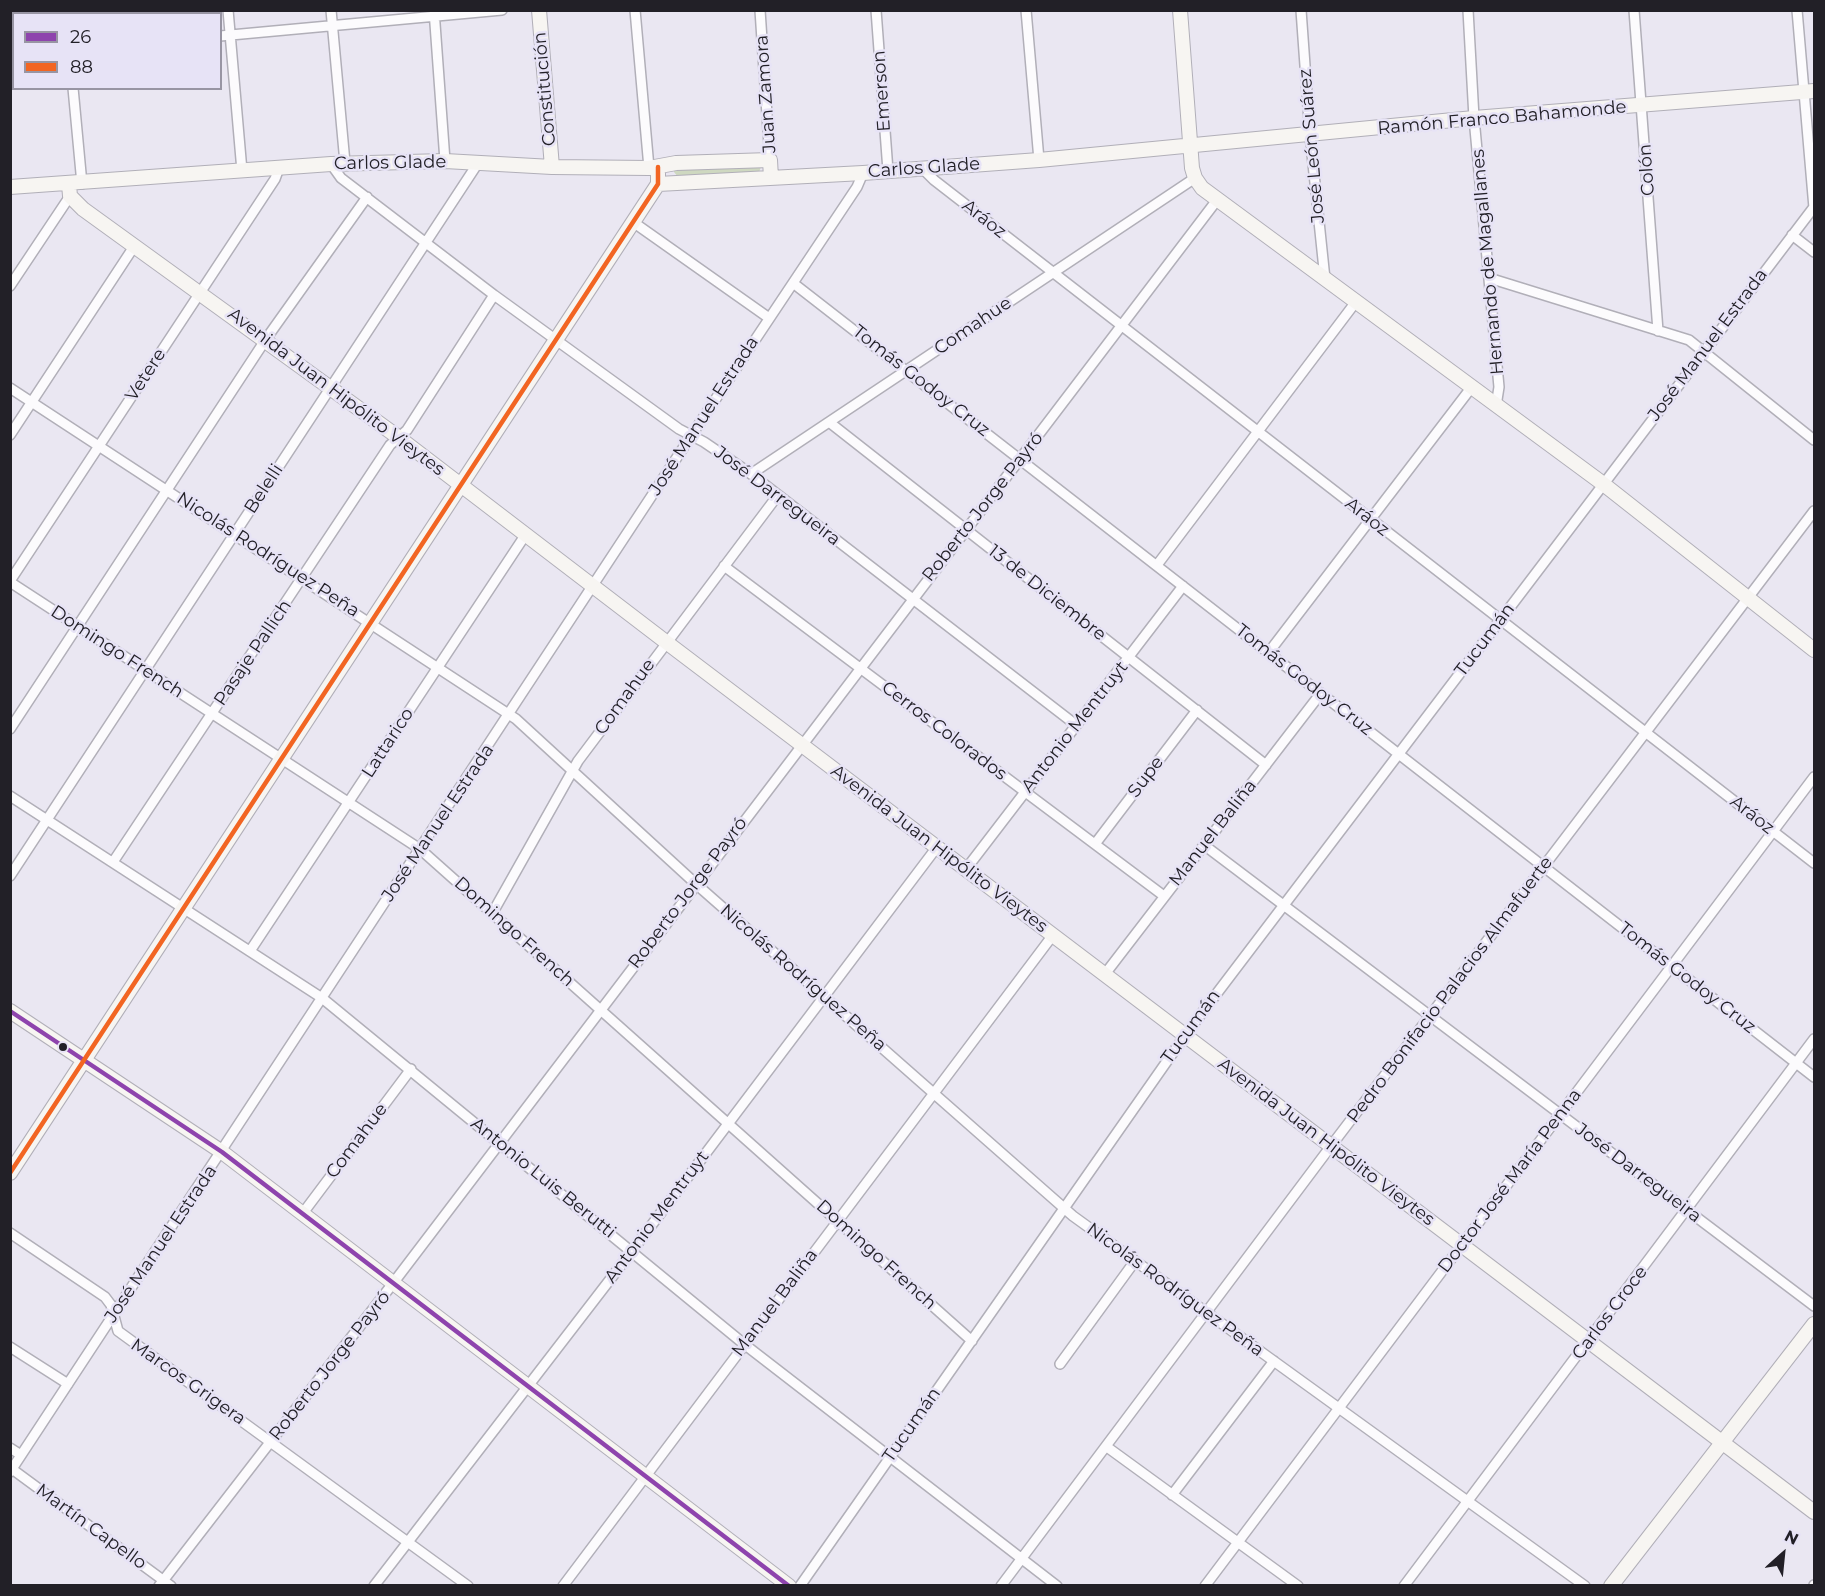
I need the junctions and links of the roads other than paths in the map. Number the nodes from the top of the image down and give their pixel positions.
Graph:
1 (228, 10) edge
2 (331, 10) edge
3 (502, 10) edge
4 (539, 10) edge
5 (634, 10) edge
6 (760, 10) edge
7 (876, 10) edge
8 (1026, 10) edge
9 (1180, 10) edge
10 (1301, 10) edge
11 (1468, 10) edge
12 (1634, 10) edge
13 (1797, 10) edge
14 (434, 14) edge
15 (332, 26) junction
16 (225, 36) edge
17 (73, 90) edge
18 (1809, 91) edge
19 (1642, 106) junction
20 (1474, 118) junction
21 (1310, 135) junction
22 (1190, 147) junction
23 (445, 160) junction
24 (770, 160) junction
25 (1039, 160) junction
26 (345, 163) junction
27 (478, 163) junction
28 (331, 164) junction
29 (552, 167) junction
30 (653, 167) junction
31 (279, 168) junction
32 (923, 169) junction
33 (242, 171) junction
34 (888, 171) junction
35 (863, 173) junction
36 (771, 178) junction
37 (1195, 178) junction
38 (658, 184) junction
39 (10, 187) edge
40 (74, 188) junction
41 (367, 197) junction
42 (1217, 200) junction
43 (1814, 208) edge
44 (633, 222) junction
45 (1792, 235) junction
46 (427, 242) junction
47 (135, 244) junction
48 (1815, 252) edge
49 (1053, 273) junction
50 (1488, 278) junction
51 (1326, 281) junction
52 (793, 283) junction
53 (10, 286) edge
54 (201, 291) junction
55 (494, 295) junction
56 (1355, 303) junction
57 (769, 318) junction
58 (1121, 326) junction
59 (1658, 331) junction
60 (266, 339) junction
61 (555, 341) junction
62 (1704, 349) junction
63 (907, 370) junction
64 (331, 387) junction
65 (10, 388) edge
66 (1472, 388) junction
67 (32, 402) junction
68 (1496, 406) junction
69 (829, 422) junction
70 (1257, 432) junction
71 (10, 435) edge
72 (691, 436) junction
73 (398, 437) junction
74 (1815, 440) edge
75 (99, 446) junction
76 (1021, 458) junction
77 (751, 474) junction
78 (1602, 483) junction
79 (460, 485) junction
80 (169, 490) junction
81 (778, 495) junction
82 (1815, 511) edge
83 (1370, 520) junction
84 (966, 530) junction
85 (235, 533) junction
86 (526, 534) junction
87 (1157, 565) junction
88 (724, 566) junction
89 (303, 578) junction
90 (10, 581) edge
91 (594, 586) junction
92 (1184, 586) junction
93 (912, 598) junction
94 (1749, 598) junction
95 (1500, 620) junction
96 (370, 622) junction
97 (78, 626) junction
98 (666, 642) junction
99 (1815, 650) edge
100 (1269, 652) junction
101 (1129, 657) junction
102 (438, 667) junction
103 (860, 668) junction
104 (145, 671) junction
105 (1321, 693) junction
106 (1197, 710) junction
107 (213, 714) junction
108 (510, 715) junction
109 (1076, 725) junction
110 (10, 729) edge
111 (1646, 733) junction
112 (801, 745) junction
113 (1400, 754) junction
114 (282, 759) junction
115 (1266, 765) junction
116 (572, 770) junction
117 (1815, 777) edge
118 (1025, 792) junction
119 (10, 796) edge
120 (349, 802) junction
121 (47, 820) junction
122 (1773, 832) junction
123 (1095, 844) junction
124 (1204, 845) junction
125 (937, 848) junction
126 (420, 849) junction
127 (113, 862) junction
128 (1815, 863) edge
129 (1544, 867) junction
130 (966, 869) junction
131 (10, 876) edge
132 (696, 884) junction
133 (1164, 896) junction
134 (1282, 905) junction
135 (184, 908) junction
136 (493, 912) junction
137 (1053, 935) junction
138 (250, 951) junction
139 (1671, 966) junction
140 (1105, 974) junction
141 (825, 997) junction
142 (322, 998) junction
143 (600, 1009) junction
144 (10, 1011) edge
145 (1430, 1016) junction
146 (1186, 1034) junction
147 (1815, 1040) edge
148 (84, 1060) junction
149 (1797, 1063) junction
150 (411, 1069) junction
151 (1815, 1077) edge
152 (934, 1094) junction
153 (1560, 1115) junction
154 (727, 1124) junction
155 (500, 1144) junction
156 (1331, 1146) junction
157 (222, 1152) junction
158 (10, 1173) edge
159 (1064, 1208) junction
160 (1688, 1210) junction
161 (303, 1213) junction
162 (837, 1220) junction
163 (10, 1233) edge
164 (1462, 1245) junction
165 (632, 1251) junction
166 (1135, 1261) junction
167 (394, 1282) junction
168 (1815, 1306) edge
169 (1206, 1313) junction
170 (113, 1316) junction
171 (1815, 1324) edge
172 (1589, 1340) junction
173 (972, 1341) junction
174 (744, 1344) junction
175 (10, 1347) edge
176 (1274, 1361) junction
177 (1060, 1364) dead end
178 (68, 1384) junction
179 (528, 1386) junction
180 (1338, 1408) junction
181 (272, 1441) junction
182 (1724, 1442) junction
183 (10, 1448) edge
184 (1107, 1448) junction
185 (21, 1455) junction
186 (889, 1458) junction
187 (11, 1470) edge
188 (645, 1475) junction
189 (1172, 1494) junction
190 (1468, 1500) junction
191 (1815, 1512) edge
192 (408, 1542) junction
193 (1238, 1542) junction
194 (1021, 1558) junction
195 (164, 1584) edge
196 (374, 1586) edge
197 (468, 1586) edge
198 (563, 1586) edge
199 (789, 1586) edge
200 (800, 1586) edge
201 (1001, 1586) edge
202 (1057, 1586) edge
203 (1205, 1586) edge
204 (1298, 1586) edge
205 (1404, 1586) edge
206 (1585, 1586) edge
207 (1611, 1586) edge

1 - 16 street
2 - 15 street
3 - 14 street
4 - 29 street, Constitución
5 - 30 street
6 - 24 street, Juan Zamora
7 - 34 street, Emerson
8 - 25 street
9 - 22 street
10 - 21 street, José León Suárez
11 - 20 street, Hernando de Magallanes
12 - 19 street, Colón
13 - 18 street
14 - 15 street
14 - 23 street
15 - 16 street
15 - 26 street
16 - 33 street
17 - 40 street
18 - 19 street, Ramón Franco Bahamonde
18 - 43 street
19 - 20 street, Ramón Franco Bahamonde
19 - 59 street, Colón
20 - 21 street, Ramón Franco Bahamonde
20 - 50 street, Hernando de Magallanes
21 - 22 street, Ramón Franco Bahamonde
21 - 51 street, José León Suárez
22 - 25 street, Carlos Glade
22 - 37 street
23 - 26 street, Carlos Glade
23 - 27 street, Carlos Glade
24 - 30 street, Carlos Glade
24 - 36 street, Juan Zamora
25 - 32 street, Carlos Glade
26 - 28 street, Carlos Glade
27 - 29 street, Carlos Glade
27 - 46 street, Belelli
28 - 31 street, Carlos Glade
28 - 41 street, José Darregueira
29 - 30 street, Carlos Glade
30 - 38 street
31 - 33 street, Carlos Glade
31 - 54 street, Vetere
32 - 34 street, Carlos Glade
32 - 49 street, Aráoz
33 - 40 street, Carlos Glade
34 - 35 street, Carlos Glade
35 - 36 street, Carlos Glade
35 - 52 street, José Manuel Estrada
36 - 38 street, Carlos Glade
37 - 42 street
37 - 49 street, Comahue
38 - 44 street
39 - 40 street, Carlos Glade
40 - 47 street, Avenida Juan Hipólito Vieytes
40 - 53 street
41 - 46 street, José Darregueira
41 - 60 street
42 - 51 street
42 - 58 street, Roberto Jorge Payró
43 - 45 street, José Manuel Estrada
44 - 57 street
44 - 61 street
45 - 48 street
45 - 62 street, José Manuel Estrada
46 - 55 street, José Darregueira
46 - 64 street, Belelli
47 - 54 street, Avenida Juan Hipólito Vieytes
47 - 67 street
49 - 58 street, Aráoz
49 - 63 street, Comahue
50 - 59 street
50 - 68 street, Hernando de Magallanes
51 - 56 street
52 - 57 street, José Manuel Estrada
52 - 63 street, Tomás Godoy Cruz
54 - 60 street, Avenida Juan Hipólito Vieytes
54 - 75 street, Vetere
55 - 61 street, José Darregueira
55 - 73 street, Pasaje Pallich
56 - 66 street
56 - 70 street
57 - 72 street, José Manuel Estrada
58 - 70 street, Aráoz
58 - 76 street, Roberto Jorge Payró
59 - 62 street
60 - 64 street, Avenida Juan Hipólito Vieytes
60 - 80 street
61 - 72 street, José Darregueira
61 - 79 street
62 - 74 street
62 - 78 street, José Manuel Estrada
63 - 69 street, Comahue
63 - 76 street, Tomás Godoy Cruz
64 - 73 street, Avenida Juan Hipólito Vieytes
64 - 85 street, Belelli
65 - 67 street, Nicolás Rodríguez Peña
66 - 68 street
66 - 83 street
67 - 71 street
67 - 75 street, Nicolás Rodríguez Peña
68 - 78 street
69 - 77 street, Comahue
69 - 84 street, 13 de Diciembre
70 - 83 street, Aráoz
70 - 87 street
72 - 77 street, José Darregueira
72 - 91 street, José Manuel Estrada
73 - 79 street, Avenida Juan Hipólito Vieytes
73 - 89 street, Pasaje Pallich
75 - 80 street, Nicolás Rodríguez Peña
75 - 90 street, Vetere
76 - 84 street, Roberto Jorge Payró
76 - 87 street, Tomás Godoy Cruz
77 - 81 street, José Darregueira
78 - 94 street
78 - 95 street, Tucumán
79 - 86 street, Avenida Juan Hipólito Vieytes
79 - 96 street
80 - 85 street, Nicolás Rodríguez Peña
80 - 97 street
81 - 88 street, Comahue
81 - 93 street, José Darregueira
82 - 94 street, Pedro Bonifacio Palacios Almafuerte
83 - 95 street, Aráoz
83 - 100 street
84 - 93 street, Roberto Jorge Payró
84 - 101 street, 13 de Diciembre
85 - 89 street, Nicolás Rodríguez Peña
85 - 104 street, Belelli
86 - 91 street, Avenida Juan Hipólito Vieytes
86 - 102 street, Lattarico
87 - 92 street, Tomás Godoy Cruz
88 - 98 street, Comahue
88 - 103 street, Cerros Colorados
89 - 96 street, Nicolás Rodríguez Peña
89 - 107 street, Pasaje Pallich
90 - 97 street, Domingo French
91 - 98 street, Avenida Juan Hipólito Vieytes
91 - 108 street, José Manuel Estrada
92 - 100 street, Tomás Godoy Cruz
92 - 101 street, Antonio Mentruyt
93 - 103 street, Roberto Jorge Payró
93 - 109 street, José Darregueira
94 - 99 street
94 - 111 street, Pedro Bonifacio Palacios Almafuerte
95 - 111 street, Aráoz
95 - 113 street, Tucumán
96 - 102 street, Nicolás Rodríguez Peña
96 - 114 street
97 - 104 street, Domingo French
97 - 110 street
98 - 112 street, Avenida Juan Hipólito Vieytes
98 - 116 street, Comahue
100 - 105 street, Tomás Godoy Cruz
101 - 106 street, 13 de Diciembre
101 - 109 street, Antonio Mentruyt
102 - 108 street, Nicolás Rodríguez Peña
102 - 120 street, Lattarico
103 - 112 street, Roberto Jorge Payró
103 - 118 street, Cerros Colorados
104 - 107 street, Domingo French
104 - 121 street, Belelli
105 - 113 street, Tomás Godoy Cruz
105 - 115 street, Manuel Baliña
106 - 115 street, 13 de Diciembre
106 - 123 street, Supe
107 - 114 street, Domingo French
107 - 127 street, Pasaje Pallich
108 - 116 street, Nicolás Rodríguez Peña
108 - 126 street, José Manuel Estrada
109 - 118 street, Antonio Mentruyt
111 - 122 street, Aráoz
111 - 129 street, Pedro Bonifacio Palacios Almafuerte
112 - 125 street, Avenida Juan Hipólito Vieytes
112 - 132 street, Roberto Jorge Payró
113 - 129 street, Tomás Godoy Cruz
113 - 134 street, Tucumán
114 - 120 street, Domingo French
114 - 135 street
115 - 124 street, Manuel Baliña
116 - 132 street, Nicolás Rodríguez Peña
116 - 136 street, Comahue
117 - 122 street, Doctor José María Penna
118 - 123 street, Cerros Colorados
118 - 130 street, Antonio Mentruyt
119 - 121 street, Antonio Luis Berutti
120 - 126 street, Domingo French
120 - 138 street, Lattarico
121 - 127 street, Antonio Luis Berutti
121 - 131 street, Belelli
122 - 128 street, Aráoz
122 - 139 street, Doctor José María Penna
123 - 133 street, Cerros Colorados
124 - 133 street, Manuel Baliña
124 - 134 street, José Darregueira
125 - 130 street, Avenida Juan Hipólito Vieytes
125 - 141 street, Antonio Mentruyt
126 - 136 street, Domingo French
126 - 142 street, José Manuel Estrada
127 - 135 street, Antonio Luis Berutti
129 - 139 street, Tomás Godoy Cruz
129 - 145 street, Pedro Bonifacio Palacios Almafuerte
130 - 137 street, Avenida Juan Hipólito Vieytes
132 - 141 street, Nicolás Rodríguez Peña
132 - 143 street, Roberto Jorge Payró
133 - 140 street, Manuel Baliña
134 - 145 street, José Darregueira
134 - 146 street, Tucumán
135 - 138 street, Antonio Luis Berutti
135 - 148 street
136 - 143 street, Domingo French
137 - 140 street, Avenida Juan Hipólito Vieytes
137 - 152 street, Manuel Baliña
138 - 142 street, Antonio Luis Berutti
139 - 149 street, Tomás Godoy Cruz
139 - 153 street, Doctor José María Penna
140 - 146 street, Avenida Juan Hipólito Vieytes
141 - 152 street, Nicolás Rodríguez Peña
141 - 154 street, Antonio Mentruyt
142 - 150 street, Antonio Luis Berutti
142 - 157 street, José Manuel Estrada
143 - 154 street, Domingo French
143 - 155 street, Roberto Jorge Payró
144 - 148 street
145 - 153 street, José Darregueira
145 - 156 street, Pedro Bonifacio Palacios Almafuerte
146 - 156 street, Avenida Juan Hipólito Vieytes
146 - 159 street, Tucumán
147 - 149 street, Carlos Croce
148 - 157 street
148 - 158 street
149 - 151 street, Tomás Godoy Cruz
149 - 160 street, Carlos Croce
150 - 155 street, Antonio Luis Berutti
150 - 161 street, Comahue
152 - 159 street, Nicolás Rodríguez Peña
152 - 162 street, Manuel Baliña
153 - 160 street, José Darregueira
153 - 164 street, Doctor José María Penna
154 - 162 street, Domingo French
154 - 165 street, Antonio Mentruyt
155 - 165 street, Antonio Luis Berutti
155 - 167 street, Roberto Jorge Payró
156 - 164 street, Avenida Juan Hipólito Vieytes
156 - 169 street, Pedro Bonifacio Palacios Almafuerte
157 - 161 street
157 - 170 street, José Manuel Estrada
159 - 166 street, Nicolás Rodríguez Peña
159 - 173 street, Tucumán
160 - 168 street, José Darregueira
160 - 172 street, Carlos Croce
161 - 167 street
162 - 173 street, Domingo French
162 - 174 street, Manuel Baliña
163 - 170 street, Marcos Grigera
164 - 172 street, Avenida Juan Hipólito Vieytes
164 - 180 street, Doctor José María Penna
165 - 174 street, Antonio Luis Berutti
165 - 179 street, Antonio Mentruyt
166 - 169 street, Nicolás Rodríguez Peña
166 - 177 street
167 - 179 street
167 - 181 street, Roberto Jorge Payró
169 - 176 street, Nicolás Rodríguez Peña
169 - 184 street, Pedro Bonifacio Palacios Almafuerte
170 - 178 street, José Manuel Estrada
170 - 181 street, Marcos Grigera
171 - 182 street
172 - 182 street, Avenida Juan Hipólito Vieytes
172 - 190 street, Carlos Croce
173 - 186 street, Tucumán
174 - 186 street, Antonio Luis Berutti
174 - 188 street, Manuel Baliña
175 - 178 street
176 - 180 street, Nicolás Rodríguez Peña
176 - 189 street
178 - 185 street, José Manuel Estrada
179 - 188 street
179 - 192 street, Antonio Mentruyt
180 - 190 street, Nicolás Rodríguez Peña
180 - 193 street, Doctor José María Penna
181 - 192 street, Marcos Grigera
181 - 195 street, Roberto Jorge Payró
182 - 191 street, Avenida Juan Hipólito Vieytes
182 - 207 street
183 - 185 street
184 - 189 street
184 - 194 street, Pedro Bonifacio Palacios Almafuerte
185 - 187 street, José Manuel Estrada
186 - 194 street, Antonio Luis Berutti
186 - 200 street, Tucumán
187 - 195 street, Martín Capello
188 - 198 street, Manuel Baliña
188 - 199 street
189 - 193 street
190 - 205 street, Carlos Croce
190 - 206 street, Nicolás Rodríguez Peña
192 - 196 street, Antonio Mentruyt
192 - 197 street, Marcos Grigera
193 - 203 street, Doctor José María Penna
193 - 204 street
194 - 201 street, Pedro Bonifacio Palacios Almafuerte
194 - 202 street, Antonio Luis Berutti

